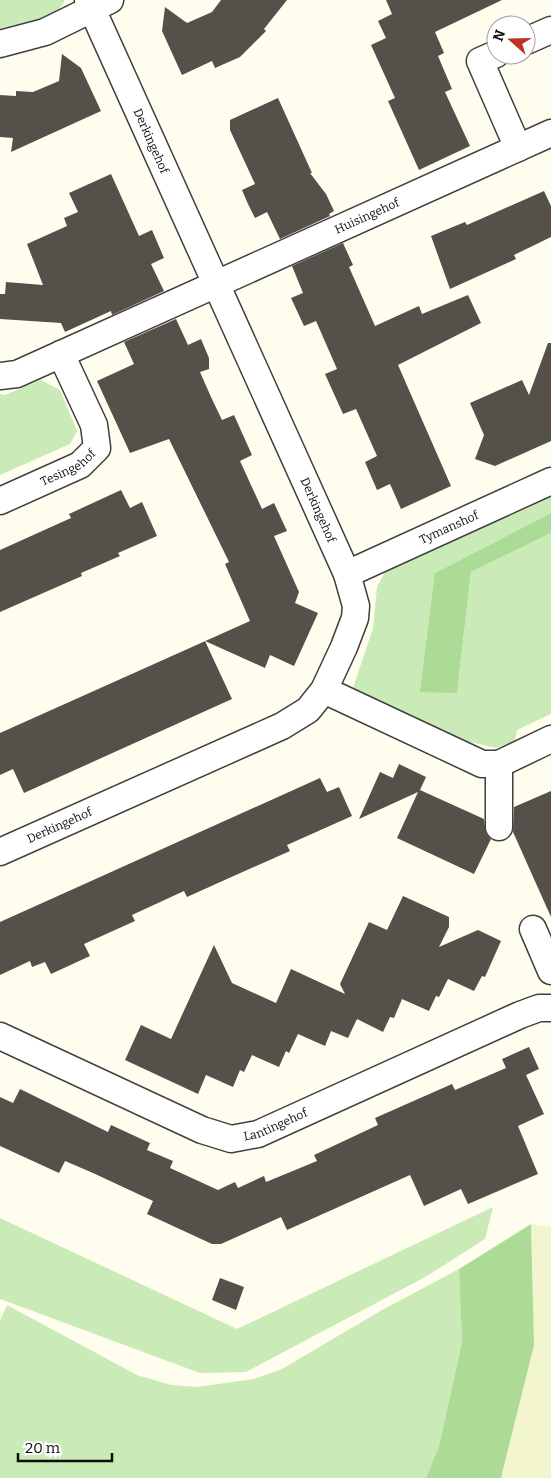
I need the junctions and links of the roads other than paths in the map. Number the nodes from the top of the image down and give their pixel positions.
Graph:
1 (96, 3) edge
2 (551, 30) edge
3 (536, 37) edge
4 (0, 44) edge
5 (486, 58) edge
6 (551, 133) edge
7 (518, 148) junction
8 (216, 285) junction
9 (61, 354) junction
10 (0, 376) edge
11 (551, 481) edge
12 (0, 501) edge
13 (347, 574) junction
14 (324, 690) junction
15 (551, 738) edge
16 (499, 764) junction
17 (499, 827) dead end
18 (0, 852) edge
19 (533, 929) dead end
20 (551, 971) edge
21 (551, 1008) edge
22 (0, 1036) edge

1 - 4 street
1 - 8 street, Derkingehof
2 - 3 street
5 - 7 street
6 - 7 street, Huisingehof
7 - 8 street, Huisingehof
8 - 9 street
8 - 13 street, Derkingehof
9 - 10 street
9 - 12 street, Tesingehof
11 - 13 street, Tymanshof
13 - 14 street, Derkingehof
14 - 16 street
14 - 18 street, Derkingehof
15 - 16 street
16 - 17 street
19 - 20 street
21 - 22 street, Lantingehof

